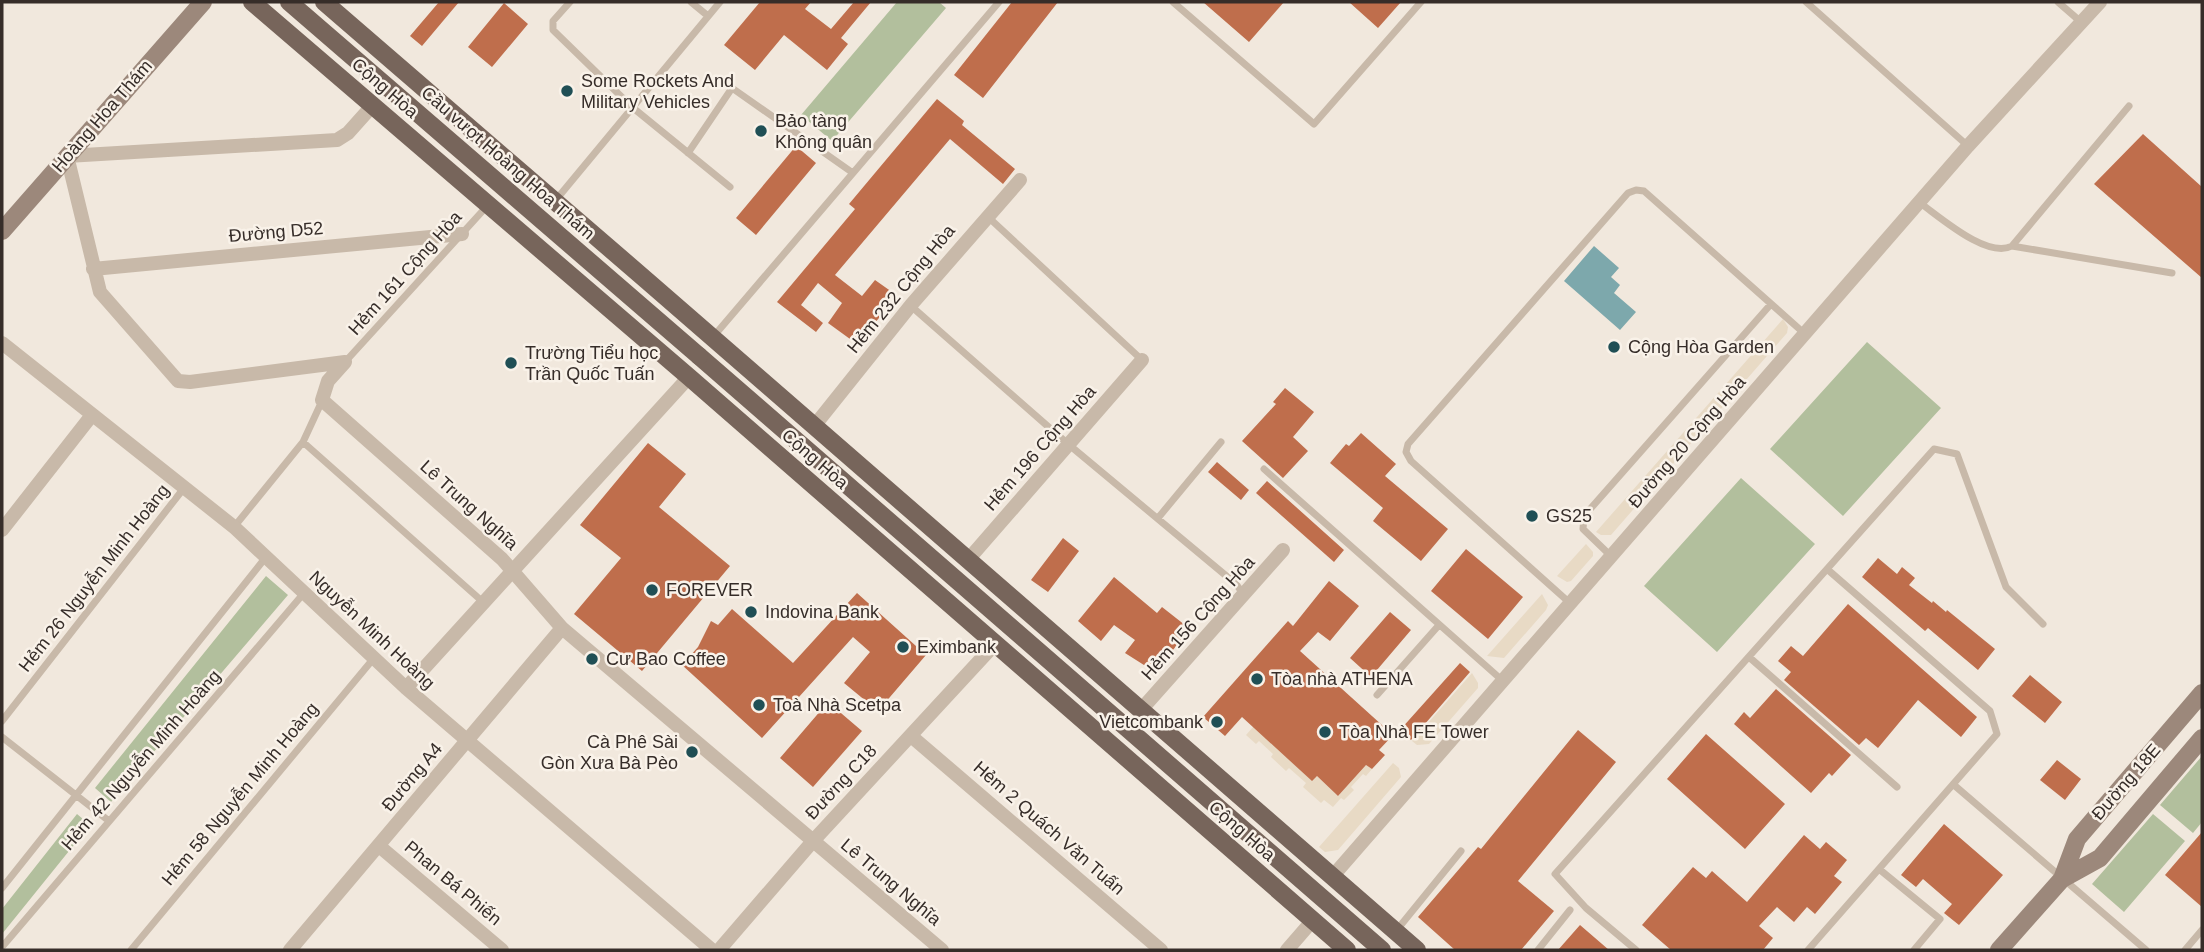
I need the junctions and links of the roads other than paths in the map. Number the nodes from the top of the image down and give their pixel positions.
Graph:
1 (202, 2) edge
2 (252, 2) edge
3 (289, 2) edge
4 (324, 2) edge
5 (570, 2) edge
6 (691, 2) edge
7 (720, 2) edge
8 (999, 2) edge
9 (1173, 2) edge
10 (1421, 2) edge
11 (1806, 2) edge
12 (2058, 2) edge
13 (2101, 2) edge
14 (708, 16) junction
15 (345, 20) junction
16 (2082, 23) junction
17 (315, 55) junction
18 (373, 105) junction
19 (2129, 106) dead end
20 (632, 107) junction
21 (1968, 146) junction
22 (688, 153) junction
23 (67, 156) junction
24 (853, 173) junction
25 (1020, 180) dead end
26 (730, 187) dead end
27 (555, 201) junction
28 (1920, 203) junction
29 (488, 205) junction
30 (987, 216) junction
31 (2, 231) edge
32 (461, 234) junction
33 (2012, 246) junction
34 (93, 269) junction
35 (2172, 273) dead end
36 (1771, 303) junction
37 (911, 305) junction
38 (1805, 334) junction
39 (713, 337) junction
40 (2, 343) edge
41 (699, 356) joint
42 (1142, 360) joint
43 (345, 362) junction
44 (689, 376) junction
45 (322, 400) junction
46 (92, 415) junction
47 (815, 425) junction
48 (303, 442) junction
49 (1220, 442) dead end
50 (1069, 444) junction
51 (1264, 469) dead end
52 (184, 488) junction
53 (1158, 519) junction
54 (234, 527) junction
55 (2, 530) edge
56 (1283, 550) dead end
57 (1613, 557) junction
58 (266, 558) junction
59 (967, 561) junction
60 (1827, 569) junction
61 (512, 570) junction
62 (304, 593) junction
63 (1244, 595) junction
64 (483, 602) junction
65 (1572, 604) junction
66 (2043, 624) dead end
67 (1438, 625) junction
68 (562, 628) junction
69 (996, 644) junction
70 (1749, 657) junction
71 (374, 658) junction
72 (1504, 681) junction
73 (406, 688) junction
74 (2202, 693) edge
75 (1377, 695) dead end
76 (1140, 711) junction
77 (2, 721) edge
78 (911, 736) junction
79 (2, 737) edge
80 (2202, 738) edge
81 (467, 740) junction
82 (1954, 785) junction
83 (1897, 787) dead end
84 (76, 795) junction
85 (109, 821) junction
86 (813, 841) junction
87 (379, 846) junction
88 (1461, 851) dead end
89 (1879, 869) junction
90 (1332, 877) junction
91 (2062, 879) junction
92 (2, 888) edge
93 (1570, 910) dead end
94 (1313, 920) junction
95 (2202, 930) edge
96 (1395, 932) junction
97 (2, 947) edge
98 (1811, 949) edge
99 (131, 950) edge
100 (291, 950) edge
101 (502, 950) edge
102 (712, 950) edge
103 (719, 950) edge
104 (942, 950) edge
105 (1161, 950) edge
106 (1287, 950) edge
107 (1347, 950) edge
108 (1382, 950) edge
109 (1417, 950) edge
110 (1538, 950) edge
111 (1636, 950) edge
112 (1914, 950) edge
113 (1999, 950) edge
114 (2146, 950) edge
115 (2185, 950) edge

1 - 23 main road, Hoàng Hoa Thám
2 - 17 main road, Cộng Hòa
3 - 41 main road, Cầu vượt Hoàng Hoa Thám, bridge
4 - 15 main road, Cộng Hòa
5 - 20 lane
6 - 14 lane
7 - 14 lane
8 - 24 lane
9 - 10 lane
11 - 21 lane
12 - 16 lane
13 - 16 street, Đường 20 Cộng Hòa
14 - 20 lane
15 - 17 main road
15 - 27 main road, Cộng Hòa
16 - 21 street, Đường 20 Cộng Hòa
17 - 18 main road, Cộng Hòa
18 - 23 street
18 - 29 main road, Cộng Hòa
19 - 33 lane
20 - 22 lane
20 - 27 lane
21 - 28 street, Đường 20 Cộng Hòa
22 - 24 lane
22 - 26 lane
23 - 31 main road, Hoàng Hoa Thám
23 - 34 street
24 - 39 lane
25 - 30 street, Hẻm 232 Cộng Hòa
27 - 39 main road, Cộng Hòa
28 - 33 lane
28 - 38 street, Đường 20 Cộng Hòa
29 - 32 lane, Hẻm 161 Cộng Hòa
29 - 44 main road, Cộng Hòa
30 - 37 street, Hẻm 232 Cộng Hòa
30 - 42 lane
32 - 34 street, Đường D52
32 - 43 lane, Hẻm 161 Cộng Hòa
33 - 35 lane
34 - 43 street
36 - 38 lane
36 - 57 lane
36 - 65 lane
37 - 47 street, Hẻm 232 Cộng Hòa
37 - 50 lane
38 - 57 street, Đường 20 Cộng Hòa
39 - 47 main road, Cộng Hòa
40 - 46 street, Nguyễn Minh Hoàng
41 - 108 main road, Cộng Hòa
42 - 50 street, Hẻm 196 Cộng Hòa
43 - 45 street
44 - 61 street
44 - 69 main road, Cộng Hòa
45 - 48 lane
45 - 61 street, Lê Trung Nghĩa
46 - 52 street, Nguyễn Minh Hoàng
46 - 55 street
47 - 59 main road, Cộng Hòa
48 - 54 lane
48 - 64 lane
49 - 53 lane
50 - 53 lane
50 - 59 street, Hẻm 196 Cộng Hòa
51 - 67 lane
52 - 54 street, Nguyễn Minh Hoàng
52 - 77 lane, Hẻm 26 Nguyễn Minh Hoàng
53 - 63 lane
54 - 58 street, Nguyễn Minh Hoàng
56 - 63 street, Hẻm 156 Cộng Hòa
57 - 65 street, Đường 20 Cộng Hòa
58 - 62 street, Nguyễn Minh Hoàng
58 - 84 lane, Hẻm 42 Nguyễn Minh Hoàng
59 - 76 main road, Cộng Hòa
60 - 66 lane
60 - 70 lane
60 - 82 lane
61 - 64 street
61 - 68 street, Lê Trung Nghĩa
62 - 71 street, Nguyễn Minh Hoàng
62 - 85 lane, Hẻm 42 Nguyễn Minh Hoàng
63 - 76 street, Hẻm 156 Cộng Hòa
64 - 73 street
65 - 72 street, Đường 20 Cộng Hòa
67 - 72 lane
67 - 75 lane
68 - 81 street, Đường A4
68 - 86 street, Lê Trung Nghĩa
69 - 78 street, Đường C18
69 - 94 main road, Cộng Hòa
70 - 83 lane
70 - 111 lane
71 - 73 street, Nguyễn Minh Hoàng
71 - 99 lane, Hẻm 58 Nguyễn Minh Hoàng
72 - 90 street, Đường 20 Cộng Hòa
73 - 81 street, Nguyễn Minh Hoàng
74 - 91 main road, Đường 18E
76 - 90 main road, Cộng Hòa
78 - 86 street, Đường C18
78 - 105 street, Hẻm 2 Quách Văn Tuấn
79 - 84 lane
80 - 91 main road, Đường 18E
81 - 87 street, Đường A4
81 - 102 street, Nguyễn Minh Hoàng
82 - 89 lane
82 - 91 lane
84 - 85 lane
84 - 92 lane, Hẻm 42 Nguyễn Minh Hoàng
85 - 97 lane, Hẻm 42 Nguyễn Minh Hoàng
86 - 103 street, Đường C18
86 - 104 street, Lê Trung Nghĩa
87 - 100 street, Đường A4
87 - 101 street, Phan Bá Phiến
88 - 96 lane
89 - 98 lane
89 - 112 lane
90 - 96 main road, Cộng Hòa
91 - 113 main road, Đường 18E
91 - 114 lane
93 - 110 lane
94 - 106 street
94 - 107 main road, Cộng Hòa
95 - 115 lane
96 - 109 main road, Cộng Hòa

